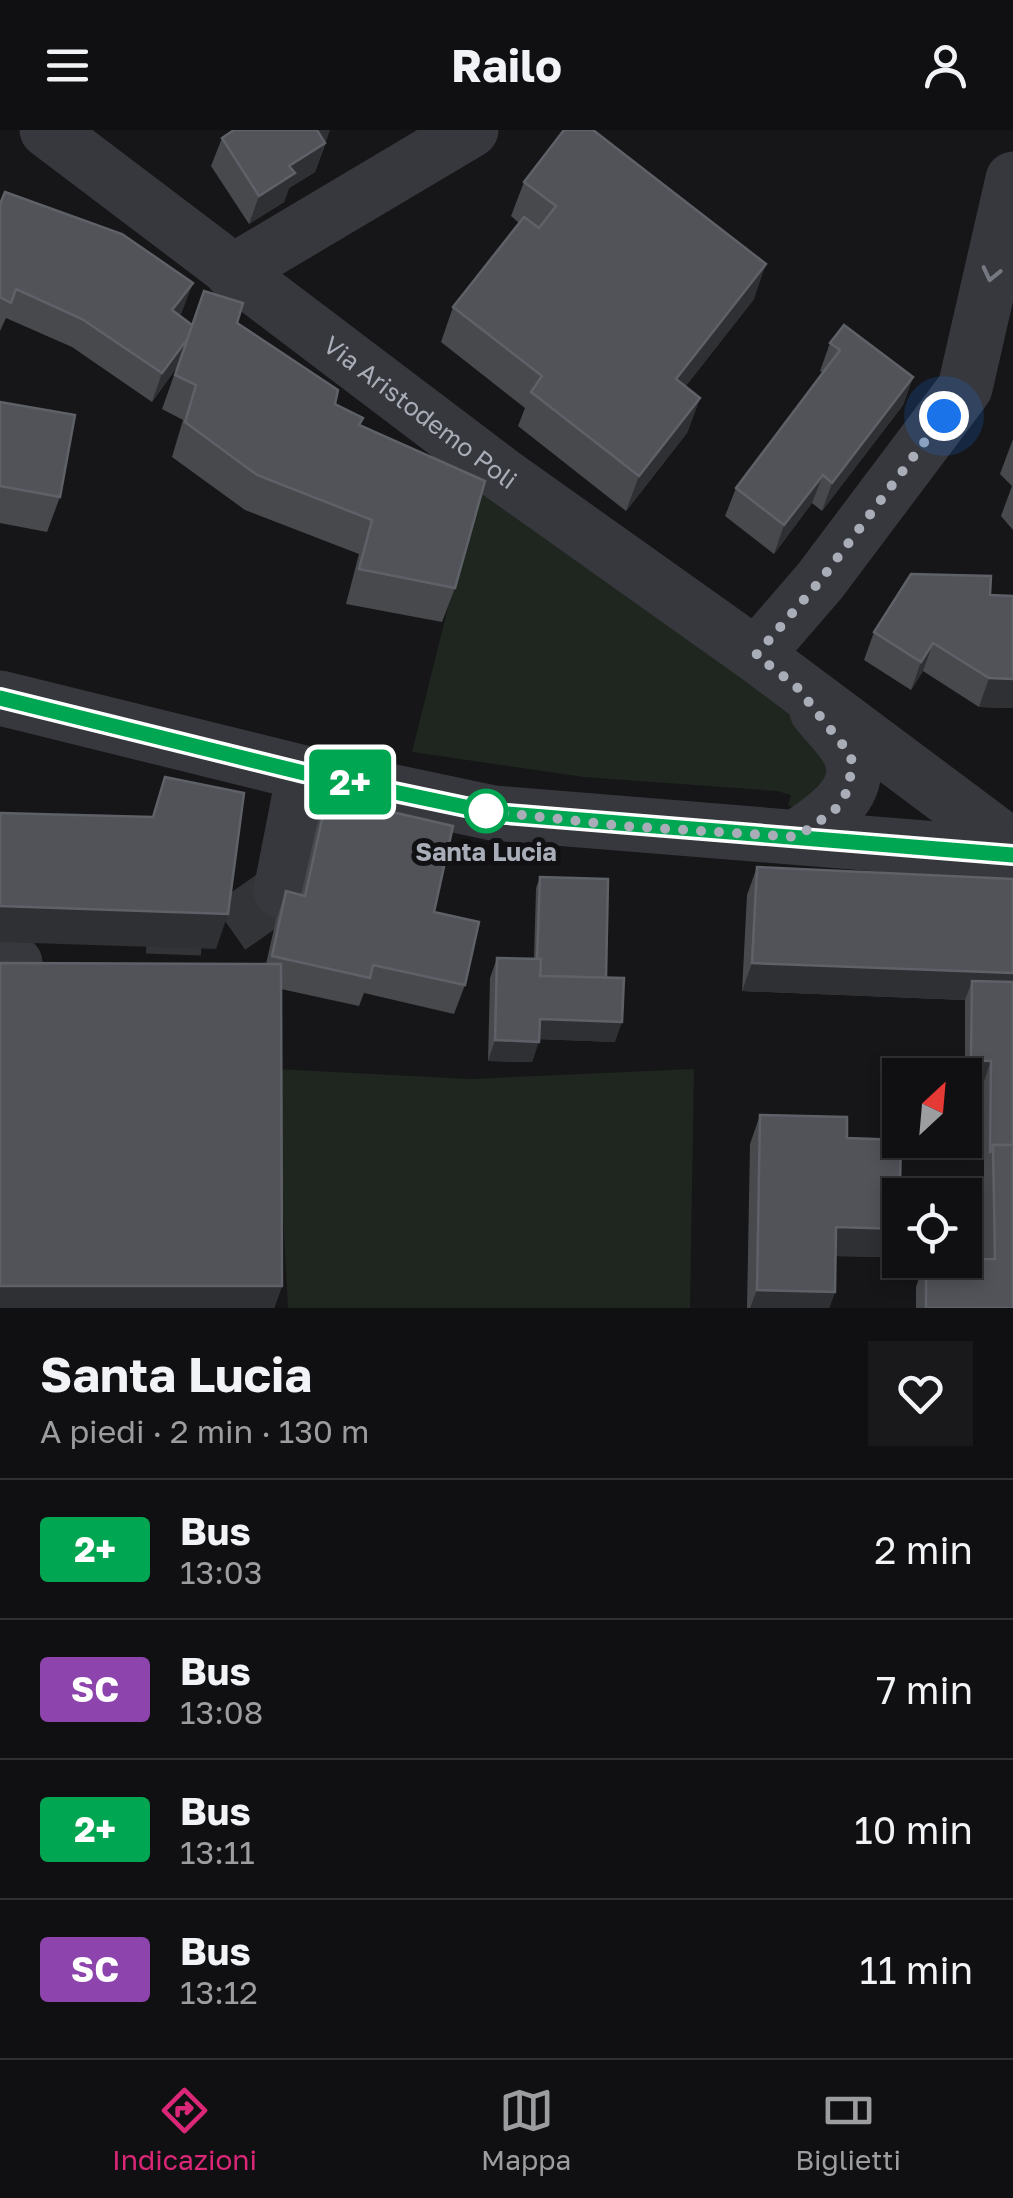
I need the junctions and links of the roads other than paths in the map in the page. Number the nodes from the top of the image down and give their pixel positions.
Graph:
1 (47, 130) edge
2 (471, 130) edge
3 (1013, 179) edge
4 (232, 272) junction
5 (794, 684) junction
6 (0, 698) edge
7 (304, 773) junction
8 (797, 837) junction
9 (1013, 846) edge
10 (944, 848) junction
11 (1013, 855) edge
12 (282, 891) tunnel mouth

1 - 4 street, Via Aristodemo Poli
2 - 4 street
3 -> 5 street
4 - 5 street, Via Aristodemo Poli
5 - 8 street, Via Aristodemo Poli
5 - 9 street, Via Aristodemo Poli
5 - 10 street, Via Aristodemo Poli
6 - 7 street
7 - 8 street
7 - 12 street
8 - 10 street
10 - 11 street

